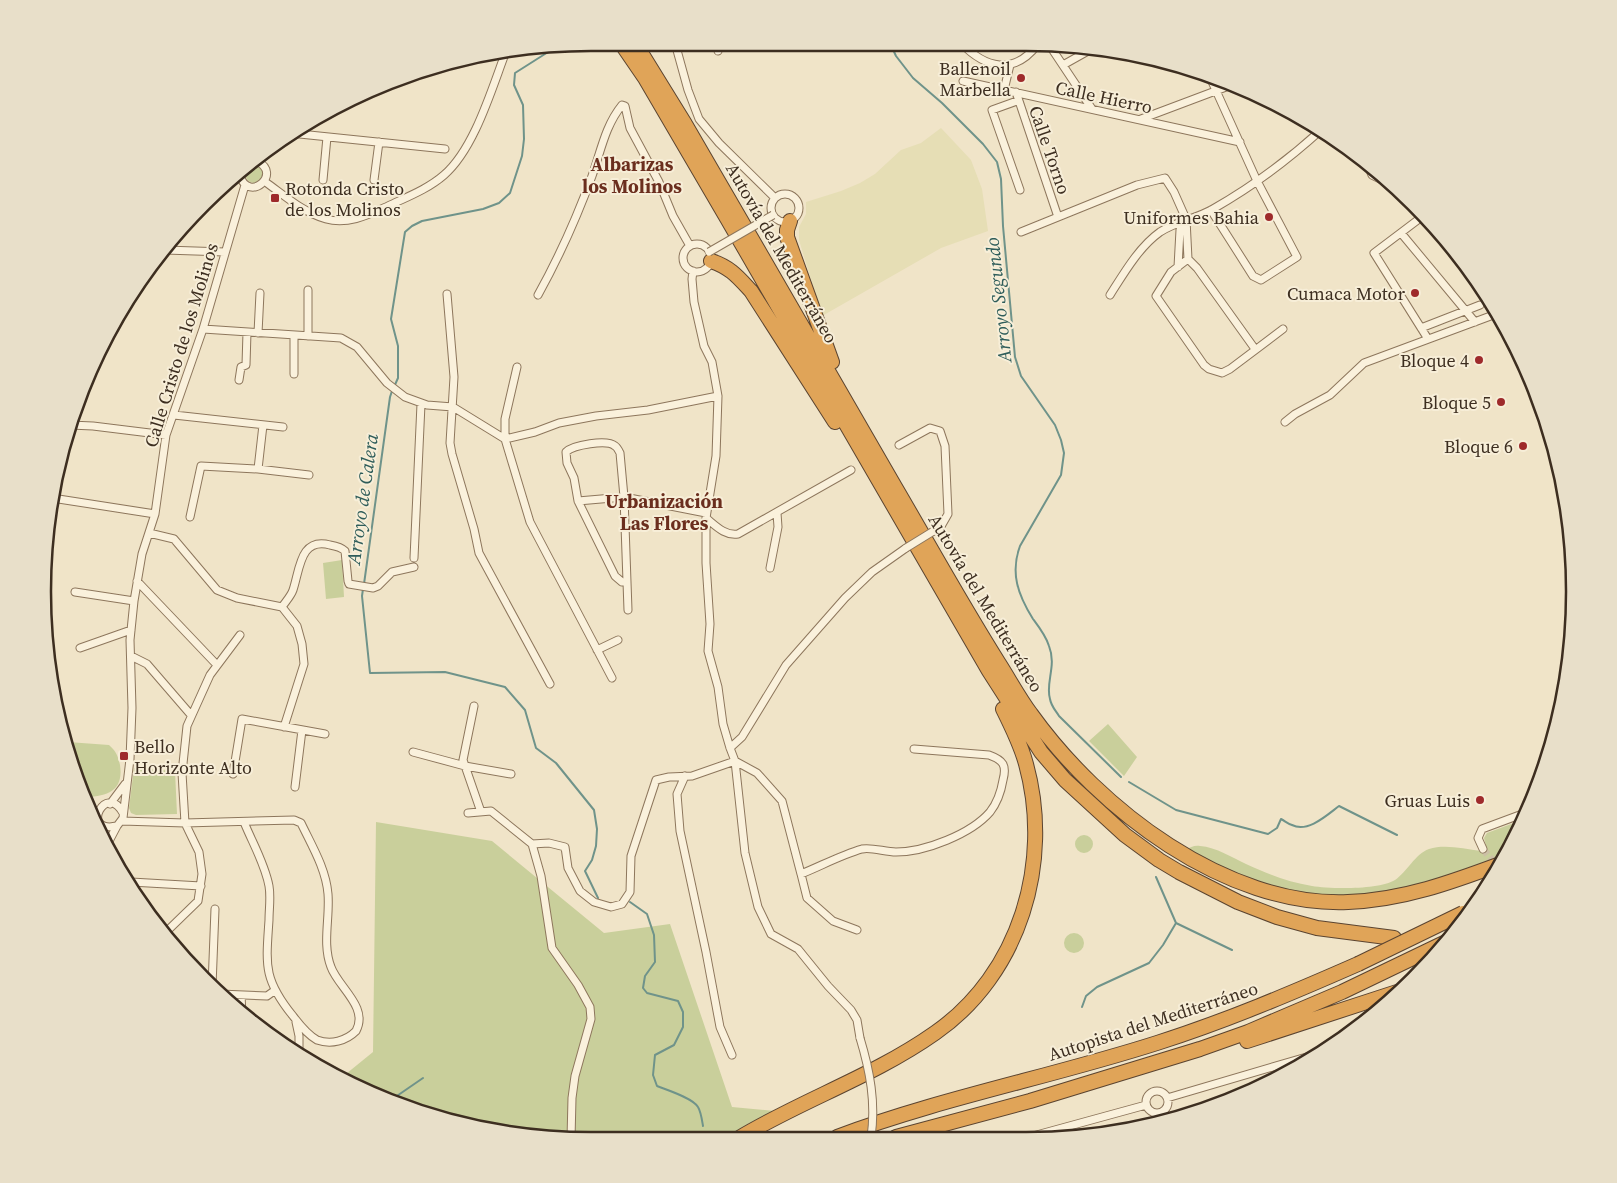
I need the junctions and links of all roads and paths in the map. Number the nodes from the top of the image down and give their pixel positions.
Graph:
1 (628, 51) edge
2 (640, 51) edge
3 (677, 51) edge
4 (970, 51) edge
5 (1030, 51) edge
6 (1054, 52) edge
7 (1082, 54) edge
8 (503, 59) edge
9 (1010, 65) junction
10 (1063, 66) junction
11 (962, 81) dead end
12 (1213, 85) edge
13 (1222, 89) edge
14 (1004, 90) junction
15 (1216, 91) junction
16 (1016, 92) junction
17 (1017, 101) junction
18 (1092, 109) junction
19 (1140, 120) junction
20 (304, 134) edge
21 (1316, 136) edge
22 (327, 137) junction
23 (379, 142) junction
24 (1240, 142) junction
25 (445, 149) dead end
26 (262, 163) edge
27 (242, 180) edge
28 (323, 180) dead end
29 (374, 180) dead end
30 (264, 181) junction
31 (1257, 181) junction
32 (245, 185) junction
33 (1020, 190) dead end
34 (775, 198) junction
35 (1211, 210) junction
36 (773, 215) junction
37 (1058, 217) junction
38 (1186, 219) junction
39 (1418, 220) edge
40 (790, 221) junction
41 (1021, 232) dead end
42 (1401, 233) junction
43 (690, 246) junction
44 (173, 250) edge
45 (225, 252) junction
46 (710, 256) junction
47 (1188, 260) junction
48 (1178, 267) junction
49 (693, 271) junction
50 (308, 290) dead end
51 (260, 292) dead end
52 (447, 294) dead end
53 (538, 295) dead end
54 (1110, 295) dead end
55 (1480, 304) dead end
56 (1465, 309) junction
57 (1490, 316) edge
58 (1475, 322) junction
59 (1422, 328) junction
60 (1283, 329) dead end
61 (203, 330) junction
62 (246, 332) junction
63 (258, 333) junction
64 (294, 335) junction
65 (308, 336) junction
66 (1428, 339) junction
67 (1255, 349) junction
68 (517, 367) dead end
69 (294, 374) dead end
70 (239, 380) dead end
71 (718, 396) junction
72 (421, 404) junction
73 (453, 407) junction
74 (174, 415) junction
75 (1285, 422) dead end
76 (78, 425) edge
77 (263, 425) junction
78 (283, 428) dead end
79 (166, 435) junction
80 (505, 439) junction
81 (898, 445) dead end
82 (874, 450) junction
83 (258, 470) junction
84 (851, 470) dead end
85 (309, 475) dead end
86 (883, 488) junction
87 (624, 497) junction
88 (60, 499) edge
89 (578, 501) junction
90 (777, 512) junction
91 (155, 514) junction
92 (706, 515) junction
93 (190, 517) dead end
94 (149, 533) junction
95 (414, 558) dead end
96 (414, 567) dead end
97 (770, 568) dead end
98 (137, 581) junction
99 (627, 582) junction
100 (75, 592) dead end
101 (134, 601) junction
102 (282, 607) junction
103 (628, 610) dead end
104 (131, 630) junction
105 (240, 635) dead end
106 (618, 640) dead end
107 (80, 648) dead end
108 (597, 650) junction
109 (131, 656) junction
110 (217, 665) junction
111 (988, 671) junction
112 (612, 678) dead end
113 (550, 684) dead end
114 (474, 706) dead end
115 (191, 715) junction
116 (284, 727) junction
117 (302, 730) junction
118 (325, 734) dead end
119 (730, 748) junction
120 (914, 749) dead end
121 (413, 752) dead end
122 (736, 761) junction
123 (465, 766) junction
124 (233, 774) dead end
125 (511, 774) dead end
126 (685, 776) junction
127 (126, 782) junction
128 (294, 787) dead end
129 (110, 804) junction
130 (98, 811) edge
131 (481, 812) junction
132 (468, 814) dead end
133 (1516, 816) edge
134 (121, 820) junction
135 (244, 822) junction
136 (185, 823) junction
137 (104, 824) edge
138 (111, 838) edge
139 (532, 844) junction
140 (1483, 849) tunnel mouth
141 (1490, 867) edge
142 (801, 874) junction
143 (136, 882) edge
144 (201, 886) junction
145 (215, 909) dead end
146 (1457, 917) edge
147 (170, 928) edge
148 (857, 930) dead end
149 (1394, 938) dead end
150 (1436, 941) edge
151 (212, 977) edge
152 (274, 991) junction
153 (231, 995) edge
154 (241, 995) junction
155 (1384, 996) edge
156 (241, 1003) edge
157 (296, 1020) junction
158 (308, 1033) junction
159 (299, 1043) joint
160 (732, 1055) dead end
161 (1291, 1062) edge
162 (1168, 1098) junction
163 (1030, 1101) junction
164 (1146, 1105) junction
165 (571, 1131) edge
166 (1050, 1131) edge
167 (750, 1132) edge
168 (854, 1132) edge
169 (871, 1132) edge
170 (915, 1132) edge

1 - 86 highway, Autovía del Mediterráneo
2 - 82 highway, Autovía del Mediterráneo
3 - 34 street
4 - 9 street
5 - 9 street
6 - 10 street
7 - 10 street
8 - 30 street
9 - 14 street
10 - 18 street
11 - 14 street, Calle Hierro
12 - 15 street
13 - 15 street
14 - 16 street, Calle Hierro
15 - 19 street
15 - 24 street
16 - 17 street, Calle Torno
16 - 18 street, Calle Hierro
17 - 33 street
17 - 37 street, Calle Torno
18 - 19 street, Calle Hierro
19 - 24 street, Calle Hierro
20 - 22 street
21 - 31 street
22 - 23 street
22 - 28 street
23 - 25 street
23 - 29 street
24 - 31 street
26 - 30 street
27 - 32 street
30 - 32 street
31 - 35 street
31 - 35 street
32 - 45 street, Calle Cristo de los Molinos
34 - 36 street
34 - 40 street
35 - 38 street
36 - 40 street
36 - 46 street, bridge
37 - 38 street
37 - 41 street
38 - 47 street
38 - 48 street
38 - 54 street
39 - 42 street
40 - 82 highway
42 - 56 street
42 - 59 street
43 - 46 street
43 - 49 street
43 - 53 street
44 - 45 street
45 - 61 street, Calle Cristo de los Molinos
46 - 49 street
46 - 86 highway
47 - 48 street
47 - 67 street
48 - 67 street
49 - 71 street
50 - 65 street
51 - 63 street
52 - 73 street
55 - 56 street
56 - 58 street
56 - 59 street
57 - 58 street
58 - 66 street
59 - 66 street
60 - 67 street
61 - 62 street
61 - 74 street, Calle Cristo de los Molinos
62 - 63 street
62 - 70 street
63 - 64 street
64 - 65 street
64 - 69 street
65 - 72 street
66 - 75 street
68 - 80 street
71 - 80 street
71 - 92 street
72 - 73 street
72 - 95 street
73 - 80 street
73 - 113 street
74 - 77 street
74 - 79 street, Calle Cristo de los Molinos
76 - 79 street
77 - 78 street
77 - 83 street
79 - 91 street, Calle Cristo de los Molinos
80 - 108 street
81 - 119 street, bridge
82 - 141 highway, Autovía del Mediterráneo
83 - 85 street
83 - 93 street
84 - 90 street
86 - 111 highway, Autovía del Mediterráneo
87 - 89 street
87 - 89 street
87 - 92 street
87 - 99 street
88 - 91 street
89 - 99 street
90 - 92 street
90 - 97 street
91 - 94 street, Calle Cristo de los Molinos
92 - 119 street
94 - 98 street, Calle Cristo de los Molinos
94 - 102 street
96 - 102 street
98 - 101 street, Calle Cristo de los Molinos
98 - 110 street
99 - 103 street
100 - 101 street
101 - 104 street, Calle Cristo de los Molinos
102 - 116 street
104 - 107 street
104 - 109 street, Calle Cristo de los Molinos
105 - 110 street
106 - 108 street
108 - 112 street
109 - 115 street
109 - 127 street, Calle Cristo de los Molinos
110 - 115 street
111 - 149 highway, Autovía del Mediterráneo
111 - 167 highway
114 - 123 street
115 - 136 street
116 - 117 street
116 - 124 street
117 - 118 street
117 - 128 street
119 - 122 street
120 - 142 street
121 - 123 street
122 - 126 street
122 - 142 street
122 - 169 street, bridge
123 - 125 street
123 - 131 street
126 - 139 street
126 - 160 street
127 - 129 street, Calle Cristo de los Molinos
127 - 134 street, Calle Cristo de los Molinos
129 - 130 street, Calle Cristo de los Molinos
129 - 134 street
131 - 132 street
131 - 139 street
133 - 140 street
134 - 136 street
134 - 137 street
134 - 138 street
135 - 136 street
135 - 152 street
135 - 158 street
136 - 144 street
139 - 165 street
142 - 148 street
143 - 144 street
144 - 147 street
145 - 151 street
146 - 168 highway, Autopista del Mediterráneo, bridge
150 - 163 highway
152 - 154 street
152 - 157 street
153 - 154 street
154 - 156 street
155 - 163 highway
157 - 158 street
157 - 159 street
158 - 159 street
161 - 162 street
162 - 164 street
162 - 164 street
163 - 170 highway
164 - 166 street

